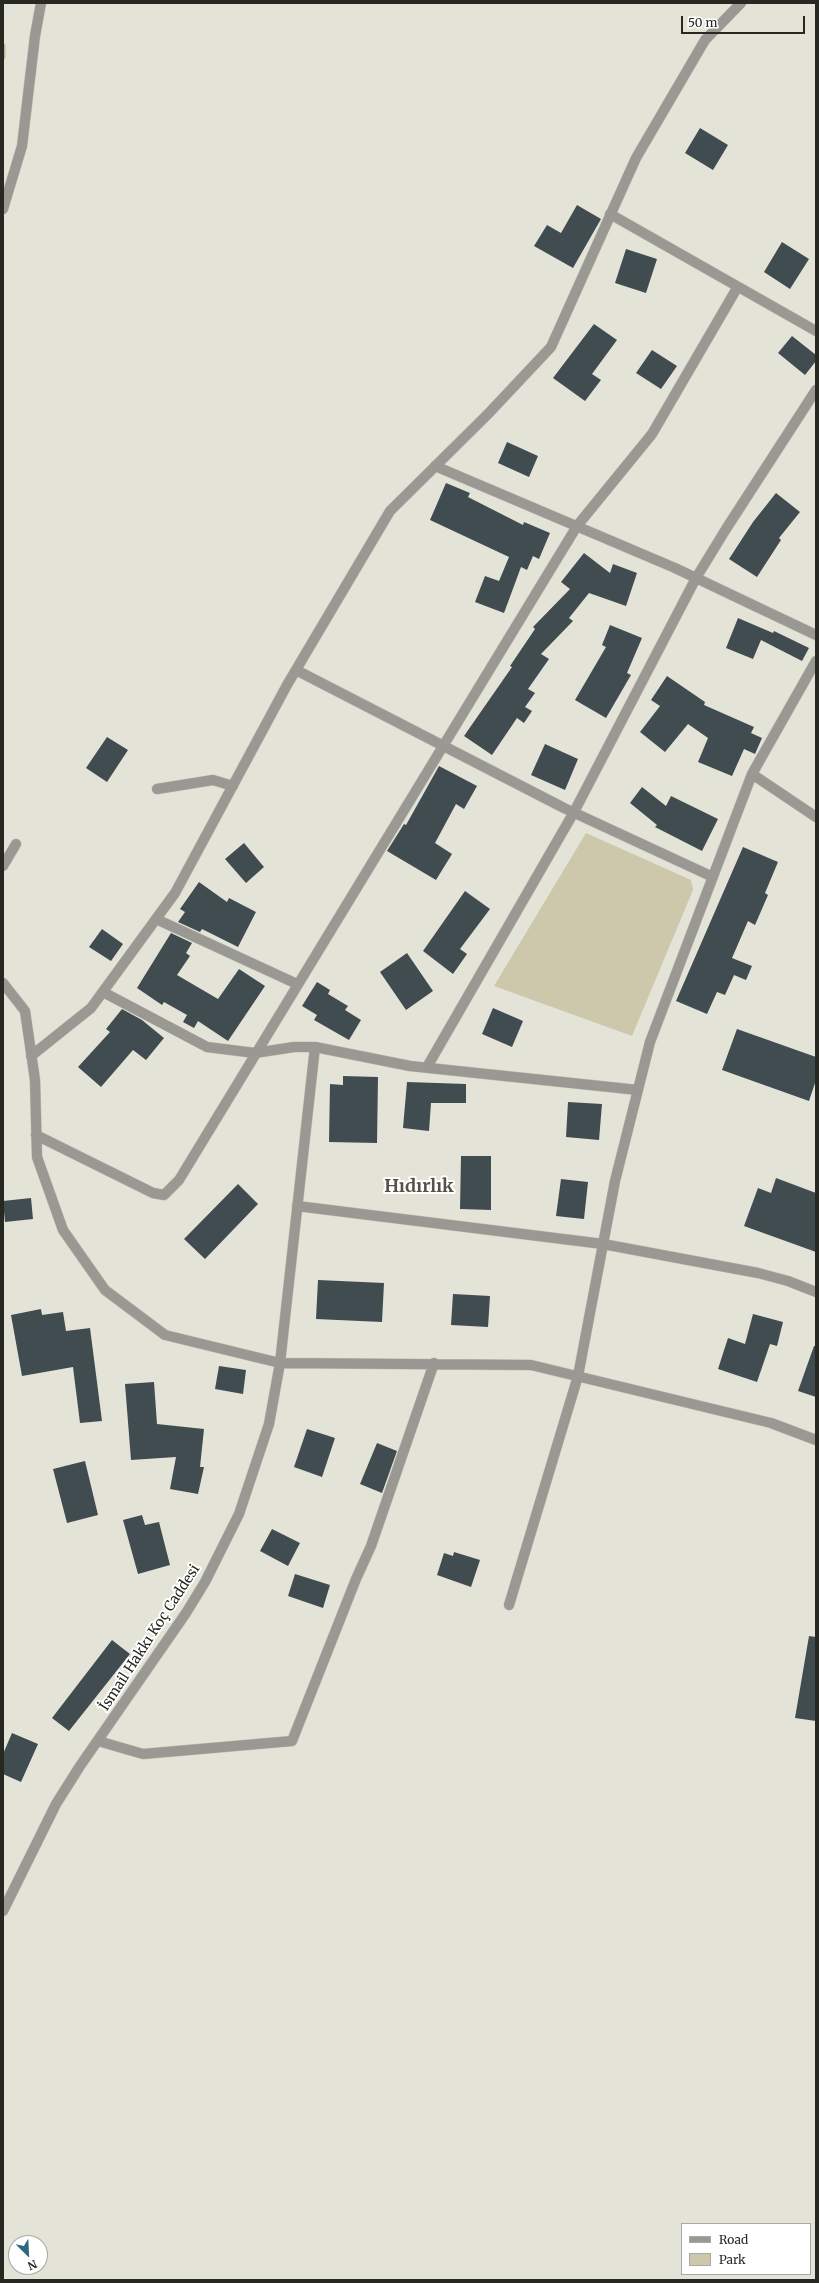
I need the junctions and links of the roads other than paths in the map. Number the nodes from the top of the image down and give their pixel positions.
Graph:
1 (41, 3) edge
2 (740, 3) edge
3 (3, 209) edge
4 (610, 214) junction
5 (737, 288) junction
6 (816, 331) edge
7 (816, 390) edge
8 (435, 466) junction
9 (577, 526) junction
10 (696, 578) junction
11 (816, 635) edge
12 (816, 661) edge
13 (296, 670) junction
14 (443, 746) junction
15 (752, 774) junction
16 (233, 786) junction
17 (157, 789) dead end
18 (574, 812) junction
19 (816, 817) edge
20 (16, 844) dead end
21 (3, 866) edge
22 (713, 877) junction
23 (156, 919) junction
24 (3, 984) edge
25 (297, 984) junction
26 (103, 992) junction
27 (315, 1047) junction
28 (255, 1053) junction
29 (31, 1056) junction
30 (427, 1067) junction
31 (638, 1090) junction
32 (36, 1135) junction
33 (297, 1206) junction
34 (603, 1244) junction
35 (816, 1292) edge
36 (280, 1363) junction
37 (434, 1363) junction
38 (578, 1376) junction
39 (816, 1440) edge
40 (509, 1605) dead end
41 (98, 1741) junction
42 (3, 1910) edge

1 - 3 street
2 - 4 street
4 - 5 street
4 - 8 street
5 - 6 street
5 - 9 street
7 - 10 street
8 - 9 street
8 - 13 street
9 - 10 street
9 - 14 street
10 - 11 street
10 - 18 street
12 - 15 street
13 - 14 street
13 - 16 street
14 - 18 street
14 - 25 street
15 - 19 street
15 - 22 street
16 - 17 street
16 - 23 street
18 - 22 street
18 - 30 street
20 - 21 street
22 - 31 street
23 - 25 street
23 - 26 street
24 - 29 street
25 - 28 street
26 - 28 street
26 - 29 street
27 - 28 street
27 - 30 street
27 - 33 street, İsmail Hakkı Koç Caddesi
28 - 32 street
29 - 32 street
30 - 31 street
31 - 34 street
32 - 36 street
33 - 34 street
33 - 36 street, İsmail Hakkı Koç Caddesi
34 - 35 street
34 - 38 street
36 - 37 street
36 - 41 street, İsmail Hakkı Koç Caddesi
37 - 38 street
37 - 41 street
38 - 39 street
38 - 40 street
41 - 42 street, İsmail Hakkı Koç Caddesi

